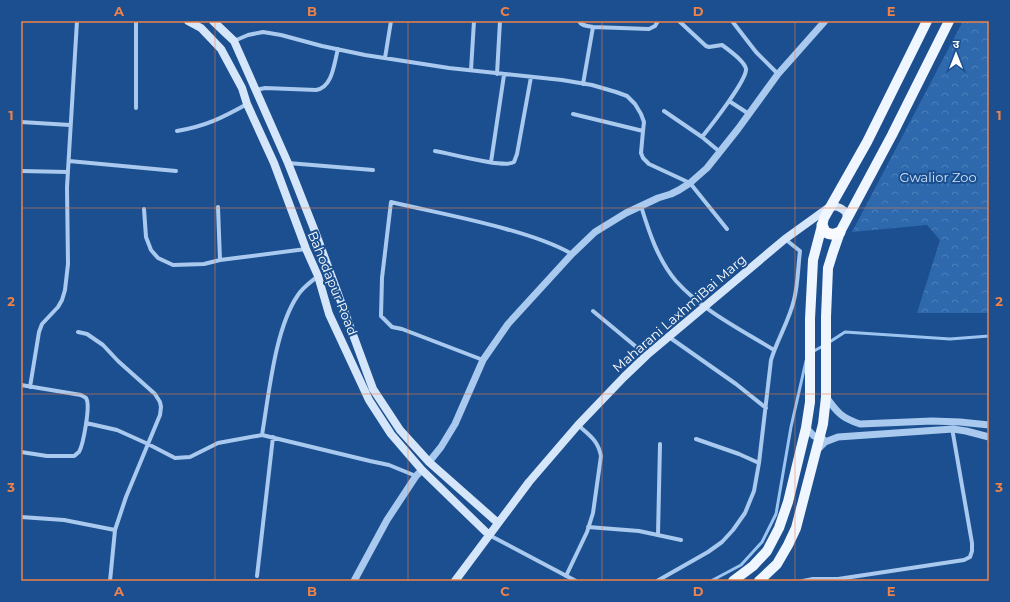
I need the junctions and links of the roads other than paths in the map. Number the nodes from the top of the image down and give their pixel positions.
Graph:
1 (77, 21) edge
2 (136, 21) edge
3 (188, 21) edge
4 (213, 21) edge
5 (391, 21) edge
6 (474, 21) edge
7 (500, 21) edge
8 (579, 21) edge
9 (658, 21) edge
10 (679, 21) edge
11 (732, 21) edge
12 (825, 21) edge
13 (927, 21) edge
14 (949, 21) edge
15 (593, 27) junction
16 (234, 41) junction
17 (338, 49) junction
18 (385, 58) junction
19 (471, 70) junction
20 (497, 74) junction
21 (778, 74) junction
22 (504, 75) junction
23 (531, 77) junction
24 (583, 84) junction
25 (256, 90) junction
26 (729, 101) junction
27 (247, 104) junction
28 (136, 108) dead end
29 (664, 111) dead end
30 (573, 114) dead end
31 (749, 114) junction
32 (21, 122) edge
33 (70, 125) junction
34 (644, 131) junction
35 (177, 132) dead end
36 (702, 137) junction
37 (435, 150) dead end
38 (720, 152) junction
39 (69, 161) junction
40 (491, 162) junction
41 (288, 163) junction
42 (373, 170) dead end
43 (21, 171) edge
44 (176, 171) dead end
45 (68, 172) junction
46 (690, 183) junction
47 (641, 206) junction
48 (218, 207) dead end
49 (828, 208) junction
50 (144, 209) dead end
51 (847, 219) junction
52 (822, 225) junction
53 (727, 229) dead end
54 (840, 232) junction
55 (785, 239) junction
56 (306, 249) junction
57 (572, 254) junction
58 (220, 260) junction
59 (318, 276) junction
60 (704, 307) junction
61 (593, 311) dead end
62 (78, 332) dead end
63 (669, 337) junction
64 (774, 350) junction
65 (647, 355) junction
66 (483, 360) junction
67 (21, 385) edge
68 (30, 387) junction
69 (826, 397) junction
70 (766, 408) junction
71 (86, 423) junction
72 (578, 425) junction
73 (952, 425) junction
74 (989, 425) edge
75 (806, 428) junction
76 (262, 435) junction
77 (273, 437) junction
78 (989, 437) edge
79 (819, 438) junction
80 (696, 439) dead end
81 (830, 440) junction
82 (148, 444) junction
83 (660, 444) dead end
84 (21, 452) edge
85 (815, 452) junction
86 (429, 462) junction
87 (760, 463) junction
88 (419, 473) junction
89 (21, 517) edge
90 (498, 523) junction
91 (588, 527) junction
92 (115, 530) junction
93 (489, 535) junction
94 (658, 535) junction
95 (681, 540) dead end
96 (257, 576) dead end
97 (566, 576) junction
98 (110, 581) edge
99 (354, 581) edge
100 (454, 581) edge
101 (576, 581) edge
102 (657, 581) edge
103 (733, 581) edge
104 (759, 581) edge
105 (803, 581) edge

1 - 33 street
2 - 28 street
3 - 27 main road, Bahodapur Road
4 - 16 main road
5 - 18 street
6 - 19 street
7 - 20 street
8 - 15 street
9 - 15 street
10 - 26 street
11 - 21 street
12 - 21 street
13 - 49 main road, Maharani LaxhmiBai Marg
14 - 51 main road
15 - 24 street
16 - 17 street
16 - 25 main road
17 - 18 street
17 - 25 street
18 - 19 street
19 - 20 street
20 - 22 street
21 - 31 street
22 - 23 street
22 - 40 street
23 - 24 street
23 - 40 street
24 - 34 street
25 - 41 main road
26 - 31 street
26 - 36 street
27 - 35 street
27 - 56 main road, Bahodapur Road
29 - 36 street
30 - 34 street
31 - 38 street
32 - 33 street
33 - 39 street
34 - 46 street
36 - 38 street
37 - 40 street
38 - 46 street
39 - 44 street
39 - 45 street
41 - 42 street
41 - 86 main road
43 - 45 street
45 - 68 street
46 - 47 street
46 - 53 street
47 - 57 street
47 - 60 street
48 - 58 street
49 - 51 main road
49 - 52 main road, Maharani LaxhmiBai Marg
49 - 55 main road, Maharani LaxhmiBai Marg
50 - 58 street
51 - 54 main road
52 - 54 highway
52 - 75 main road, Maharani LaxhmiBai Marg
54 - 69 main road
55 - 60 main road, Maharani LaxhmiBai Marg
55 - 64 street
56 - 58 street
56 - 59 main road, Bahodapur Road
57 - 66 street
57 - 66 street
59 - 76 street
59 - 88 main road, Bahodapur Road
60 - 63 main road, Maharani LaxhmiBai Marg
60 - 64 street
61 - 65 street
62 - 82 street
63 - 65 main road, Maharani LaxhmiBai Marg
63 - 70 street
64 - 70 street
65 - 72 main road, Maharani LaxhmiBai Marg
66 - 86 street
67 - 68 street
68 - 71 street
69 - 73 street
69 - 79 main road
70 - 87 street
71 - 82 street
71 - 84 street
72 - 90 main road, Maharani LaxhmiBai Marg
72 - 91 street
73 - 74 street
73 - 78 street
73 - 81 street
73 - 105 street
75 - 79 street
75 - 103 main road, Maharani LaxhmiBai Marg
76 - 77 street
76 - 82 street
77 - 88 street
77 - 96 street
79 - 81 street
79 - 85 main road
80 - 87 street
81 - 85 street
82 - 92 street
83 - 94 street
85 - 104 main road
86 - 90 main road
87 - 102 street
88 - 93 main road, Bahodapur Road
88 - 99 street
89 - 92 street
90 - 93 main road, Maharani LaxhmiBai Marg
91 - 94 street
91 - 97 street
92 - 98 street
93 - 97 street
93 - 100 main road, Maharani LaxhmiBai Marg
94 - 95 street
97 - 101 street

